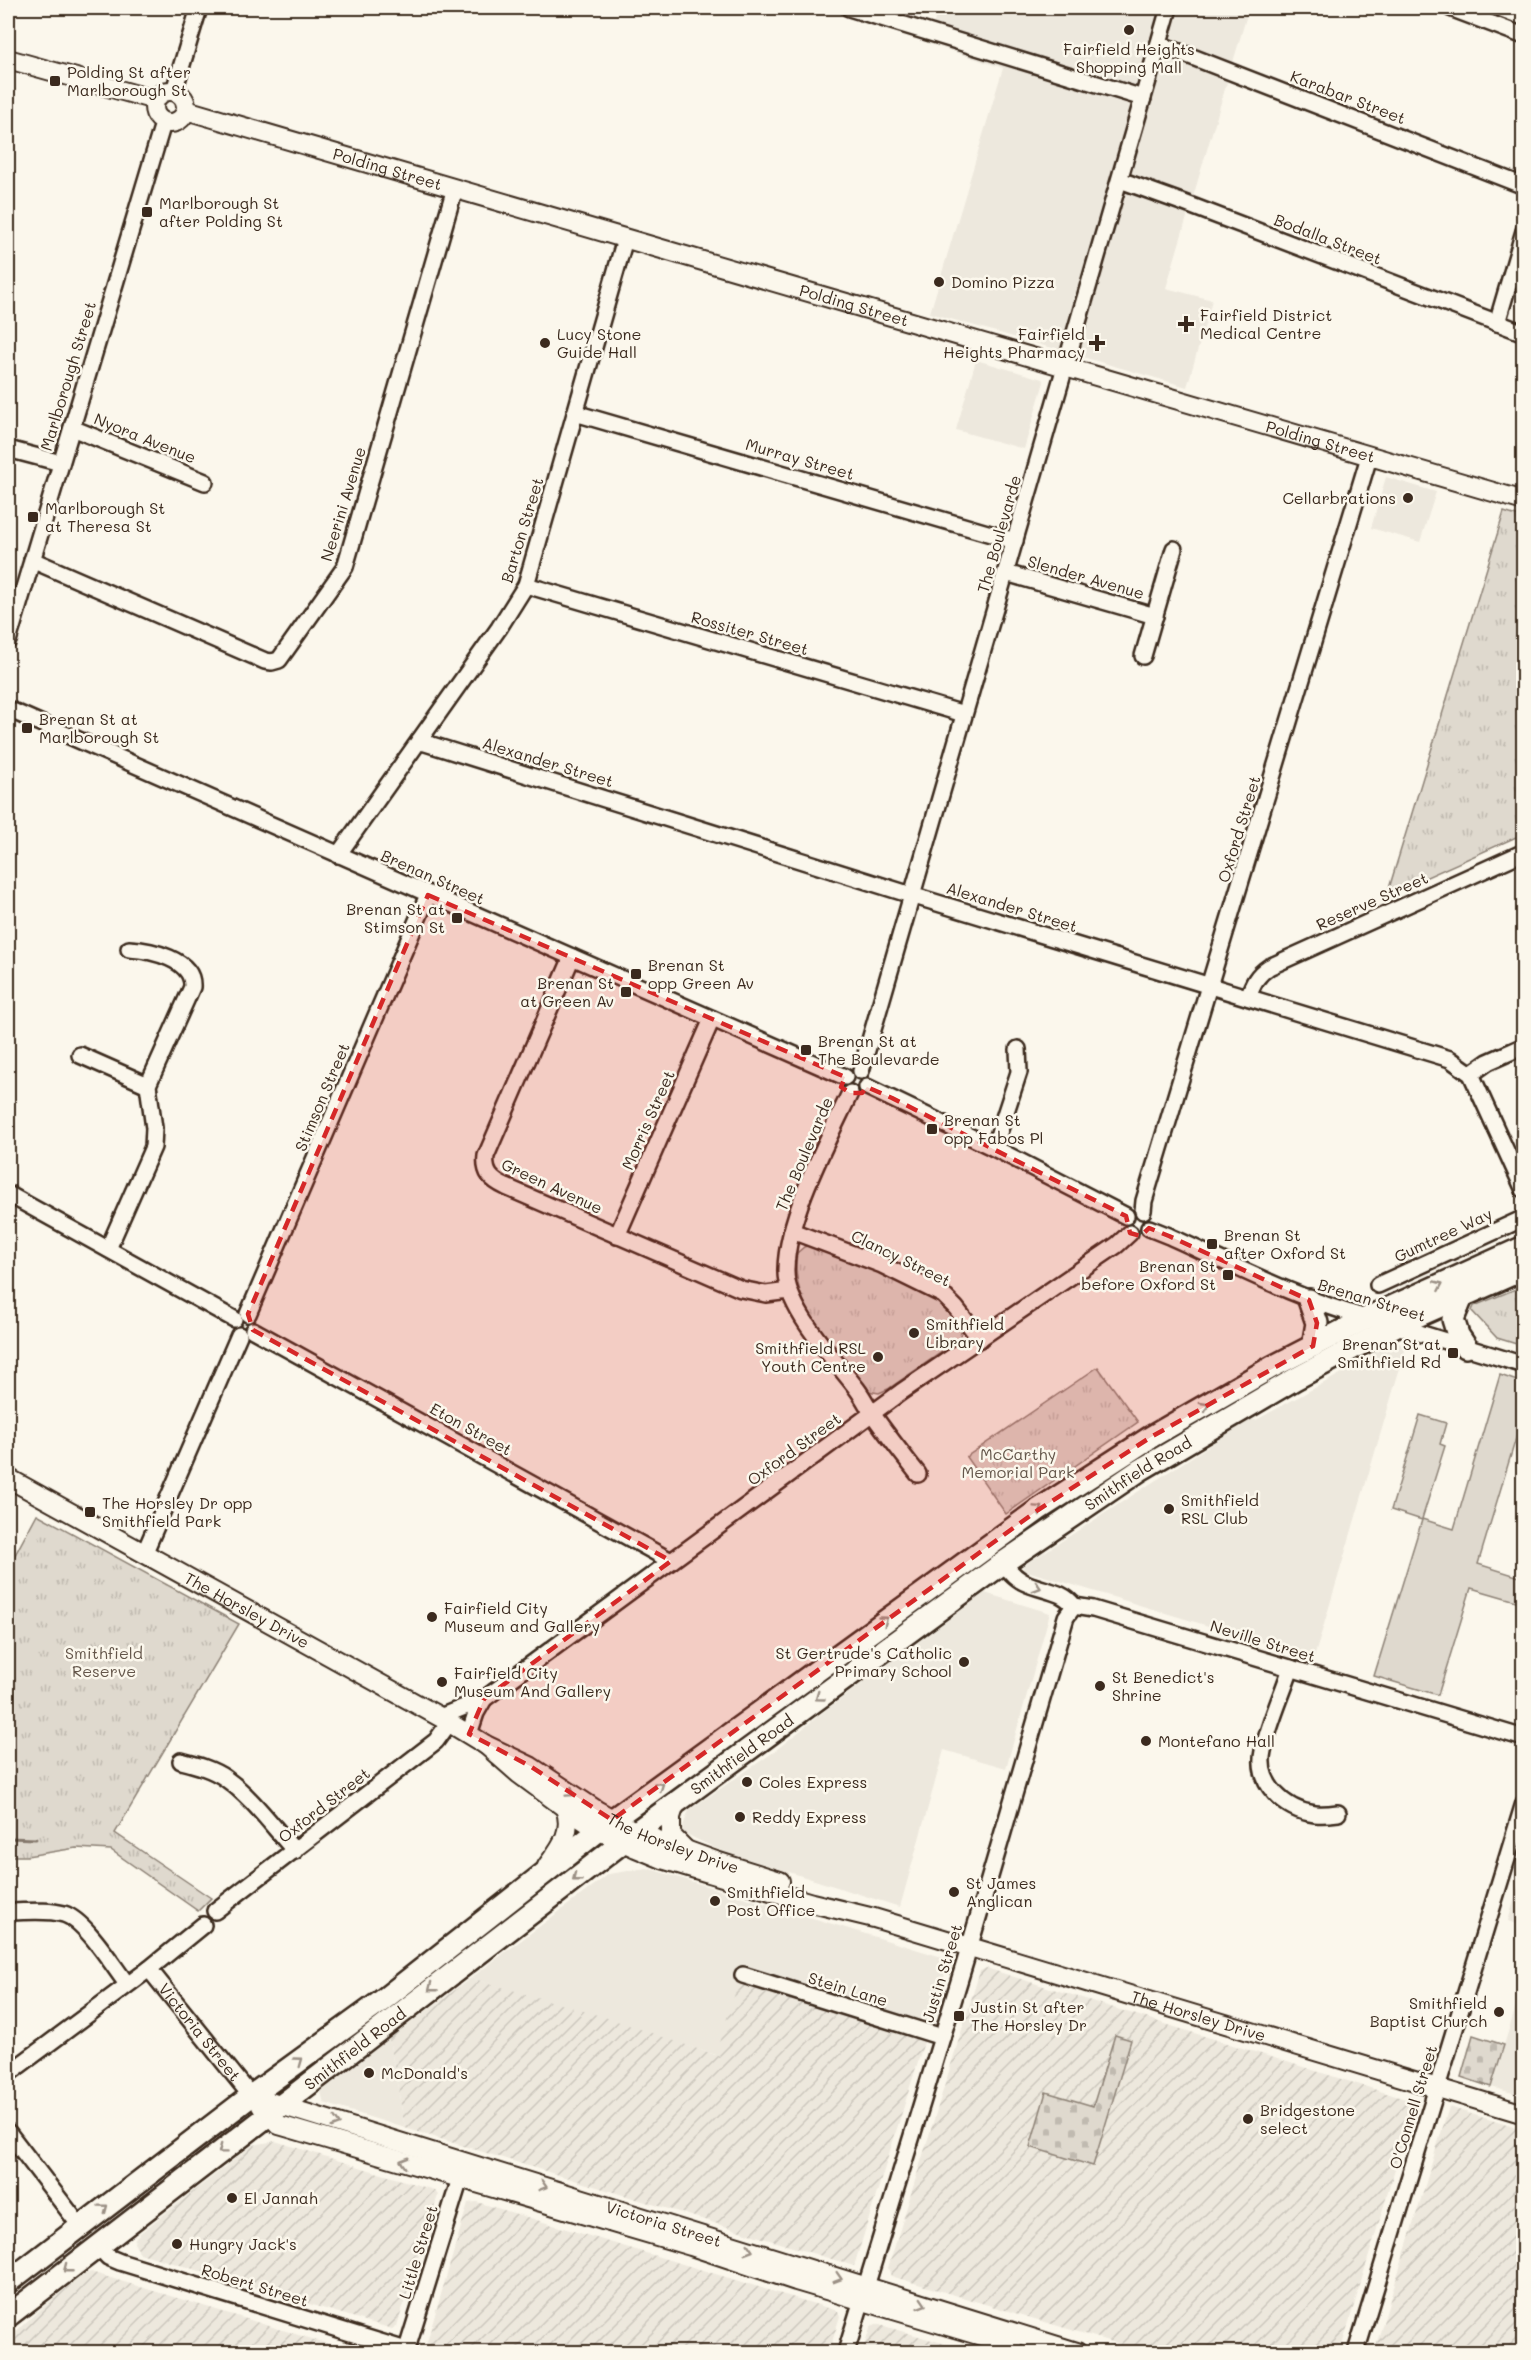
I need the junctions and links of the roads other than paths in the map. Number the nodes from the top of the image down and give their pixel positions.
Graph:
1 (199, 8) edge
2 (849, 8) edge
3 (1169, 8) edge
4 (1450, 8) edge
5 (1524, 36) edge
6 (1159, 44) junction
7 (8, 59) edge
8 (174, 91) junction
9 (1143, 98) junction
10 (155, 100) junction
11 (186, 110) junction
12 (165, 122) junction
13 (1120, 180) junction
14 (1524, 186) edge
15 (455, 189) junction
16 (1524, 231) edge
17 (625, 239) junction
18 (1497, 323) junction
19 (1524, 333) edge
20 (1066, 368) junction
21 (575, 412) junction
22 (72, 428) junction
23 (8, 449) edge
24 (1369, 457) junction
25 (61, 463) junction
26 (205, 482) dead end
27 (1524, 501) edge
28 (1016, 541) junction
29 (1174, 549) dead end
30 (32, 560) junction
31 (1006, 573) junction
32 (526, 585) junction
33 (12, 609) edge
34 (1155, 616) junction
35 (8, 641) edge
36 (1143, 656) dead end
37 (8, 709) edge
38 (964, 714) junction
39 (419, 741) junction
40 (1524, 852) edge
41 (338, 855) junction
42 (428, 895) junction
43 (912, 895) junction
44 (129, 949) dead end
45 (572, 957) junction
46 (1210, 986) junction
47 (1248, 997) junction
48 (712, 1019) junction
49 (1524, 1046) edge
50 (1018, 1049) dead end
51 (80, 1055) dead end
52 (861, 1071) junction
53 (1471, 1074) junction
54 (845, 1077) junction
55 (148, 1085) junction
56 (867, 1087) junction
57 (850, 1093) junction
58 (994, 1148) junction
59 (1524, 1190) edge
60 (8, 1194) edge
61 (1143, 1211) junction
62 (1126, 1216) junction
63 (1524, 1218) edge
64 (1149, 1228) junction
65 (792, 1231) junction
66 (1130, 1233) junction
67 (617, 1236) junction
68 (1524, 1247) edge
69 (108, 1249) junction
70 (1524, 1269) edge
71 (1378, 1285) dead end
72 (789, 1291) junction
73 (1463, 1295) junction
74 (1309, 1300) junction
75 (241, 1316) junction
76 (1367, 1318) junction
77 (1395, 1326) junction
78 (246, 1332) junction
79 (980, 1339) junction
80 (1367, 1341) junction
81 (1313, 1346) junction
82 (1466, 1347) junction
83 (1524, 1365) edge
84 (1270, 1404) dead end
85 (872, 1414) junction
86 (918, 1474) dead end
87 (8, 1478) edge
88 (144, 1554) junction
89 (671, 1561) junction
90 (1003, 1563) junction
91 (1074, 1606) junction
92 (1291, 1668) junction
93 (484, 1699) junction
94 (445, 1720) junction
95 (469, 1734) junction
96 (1524, 1738) edge
97 (486, 1745) junction
98 (181, 1761) dead end
99 (676, 1802) junction
100 (1524, 1803) edge
101 (565, 1808) junction
102 (1338, 1813) dead end
103 (605, 1825) junction
104 (629, 1837) junction
105 (295, 1851) junction
106 (687, 1851) junction
107 (536, 1880) junction
108 (215, 1911) dead end
109 (8, 1912) edge
110 (874, 1918) junction
111 (203, 1925) dead end
112 (969, 1947) junction
113 (149, 1969) junction
114 (743, 1975) dead end
115 (127, 1984) junction
116 (942, 2037) junction
117 (8, 2074) edge
118 (1437, 2089) junction
119 (251, 2096) junction
120 (274, 2110) junction
121 (1524, 2114) edge
122 (8, 2132) edge
123 (463, 2171) junction
124 (80, 2226) junction
125 (97, 2246) junction
126 (8, 2282) edge
127 (864, 2293) junction
128 (8, 2316) edge
129 (406, 2351) edge
130 (846, 2352) edge
131 (1036, 2352) edge
132 (1077, 2352) edge
133 (1356, 2352) edge

1 - 8 street
2 - 9 street
3 - 6 street, The Boulevarde
4 - 5 street
6 - 9 street, The Boulevarde
6 - 14 street, Karabar Street
7 - 10 main road
8 - 10 main road
8 - 11 main road
9 - 13 street, The Boulevarde
10 - 12 main road
11 - 12 main road
11 - 15 main road, Polding Street
12 - 22 street, Marlborough Street
13 - 18 street, Bodalla Street
13 - 20 street, The Boulevarde
15 - 17 main road, Polding Street
15 - 30 street, Neerini Avenue
16 - 18 street
17 - 20 main road, Polding Street
17 - 21 street, Barton Street
18 - 19 street, Bodalla Street
20 - 24 main road, Polding Street
20 - 28 street, The Boulevarde
21 - 28 street, Murray Street
21 - 32 street, Barton Street
22 - 25 street, Marlborough Street
22 - 26 street, Nyora Avenue
23 - 25 street
24 - 27 main road, Polding Street
24 - 46 street, Oxford Street
25 - 30 street, Marlborough Street
28 - 31 street, The Boulevarde
29 - 34 street, Slender Avenue
30 - 33 street, Marlborough Street
31 - 34 street, Slender Avenue
31 - 38 street, The Boulevarde
32 - 38 street, Rossiter Street
32 - 39 street, Barton Street
33 - 35 street, Marlborough Street
34 - 36 street, Slender Avenue
37 - 41 street, Brenan Street
38 - 43 street, The Boulevarde
39 - 41 street, Barton Street
39 - 43 street, Alexander Street
40 - 47 street, Reserve Street
41 - 42 street, Brenan Street
42 - 45 street, Brenan Street
42 - 75 street, Stimson Street
43 - 46 street, Alexander Street
43 - 52 street, The Boulevarde
44 - 55 street
45 - 48 street, Brenan Street
45 - 67 street, Green Avenue
46 - 47 street, Alexander Street
46 - 61 street, Oxford Street
47 - 53 street, Alexander Street
48 - 54 street, Brenan Street
48 - 67 street, Morris Street
49 - 53 street
50 - 58 street
51 - 55 street
52 - 54 street
52 - 56 street
53 - 59 street
54 - 57 street
55 - 69 street
56 - 57 street
56 - 58 street
57 - 65 street, The Boulevarde
58 - 62 street
60 - 69 street
61 - 62 street
61 - 64 street
62 - 66 street
63 - 71 street, Gumtree Way
64 - 66 street
64 - 74 street, Brenan Street
65 - 72 street, The Boulevarde
65 - 79 street, Clancy Street
66 - 79 street, Oxford Street
67 - 72 street, Green Avenue
76 -> 68 highway, Smithfield Road
69 - 75 street
70 - 73 highway, Smithfield Road
72 - 85 street, The Boulevarde
73 - 77 highway, Smithfield Road
73 - 82 highway
74 - 76 street, Brenan Street
74 - 81 highway
75 - 78 street
76 - 77 street, Brenan Street
76 - 81 highway, Smithfield Road
77 - 80 highway, Smithfield Road
77 - 82 street, Brenan Street
78 - 88 street
78 - 89 street, Eton Street
79 - 85 street, Oxford Street
80 - 84 highway
80 - 90 highway, Smithfield Road
103 -> 81 highway, Smithfield Road
82 - 83 street, Brenan Street
85 - 86 street, The Boulevarde
85 - 89 street, Oxford Street
87 - 88 main road, The Horsley Drive
88 - 94 main road, The Horsley Drive
89 - 93 street, Oxford Street
90 -> 91 street, Neville Street
90 -> 99 highway, Smithfield Road
91 - 92 street, Neville Street
91 - 112 street, Justin Street
92 - 96 street, Neville Street
92 - 102 street
93 - 94 street, Oxford Street
93 - 95 street, Oxford Street
94 - 95 main road, The Horsley Drive
94 - 105 street, Oxford Street
95 - 97 main road, The Horsley Drive
97 - 101 main road, The Horsley Drive
97 -> 103 main road, The Horsley Drive
98 - 105 street
99 - 104 highway, Smithfield Road
99 - 106 main road
100 - 118 street, O'Connell Street
101 - 103 main road, The Horsley Drive
101 - 107 main road
103 - 104 main road, The Horsley Drive
103 - 107 highway, Smithfield Road
104 - 106 main road, The Horsley Drive
104 - 110 main road, The Horsley Drive
104 -> 120 highway, Smithfield Road
105 - 108 street, Oxford Street
106 - 110 main road, The Horsley Drive
119 -> 107 highway, Smithfield Road
109 - 115 street
110 - 112 main road, The Horsley Drive
111 - 113 street
112 - 116 street, Justin Street
112 - 118 main road, The Horsley Drive
113 - 115 street
113 - 119 street, Victoria Street
114 - 116 street, Stein Lane
115 - 117 street
116 - 127 street, Justin Street
118 - 121 main road, The Horsley Drive
118 - 133 street, O'Connell Street
119 - 120 main road, Victoria Street
124 -> 119 highway, Smithfield Road
120 - 123 main road, Victoria Street
120 -> 125 highway, Smithfield Road
122 - 124 street
123 - 127 main road, Victoria Street
123 - 129 street, Little Street
124 - 126 highway, Smithfield Road
125 -> 128 highway, Smithfield Road
125 - 129 street, Robert Street
127 - 130 street, Justin Street
127 - 131 main road, Victoria Street
127 -> 132 main road, Victoria Street

